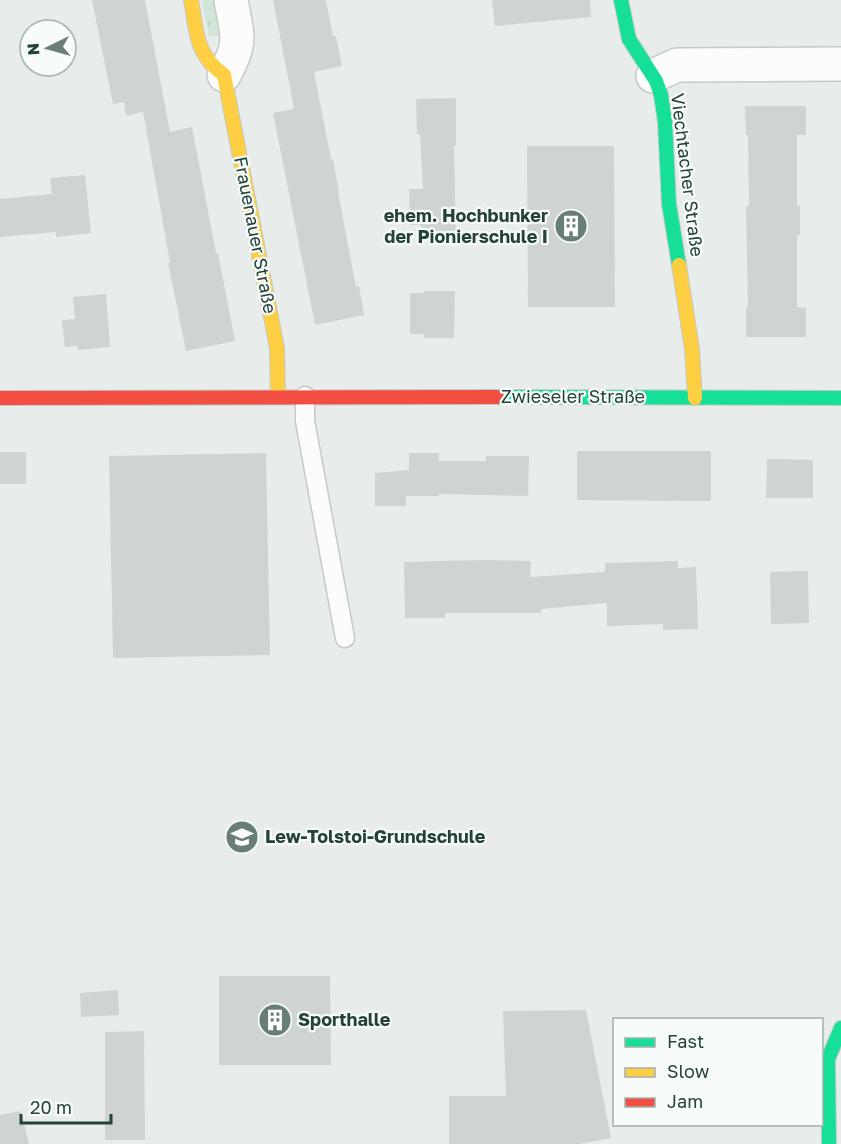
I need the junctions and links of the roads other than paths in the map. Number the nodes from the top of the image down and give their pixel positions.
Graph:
1 (191, 0) edge
2 (231, 0) edge
3 (621, 0) edge
4 (841, 64) edge
5 (224, 75) junction
6 (652, 76) junction
7 (278, 396) junction
8 (304, 396) junction
9 (0, 398) edge
10 (695, 398) junction
11 (841, 398) edge
12 (345, 638) dead end
13 (841, 1028) edge
14 (829, 1144) edge

1 - 5 street
2 - 5 street
3 - 6 street, Viechtacher Straße
4 - 6 street
5 - 7 street, Frauenauer Straße
6 - 10 street, Viechtacher Straße
7 - 8 street, Zwieseler Straße
7 - 9 street, Zwieseler Straße
8 - 10 street, Zwieseler Straße
8 - 12 lane
10 - 11 street, Zwieseler Straße
13 - 14 street

